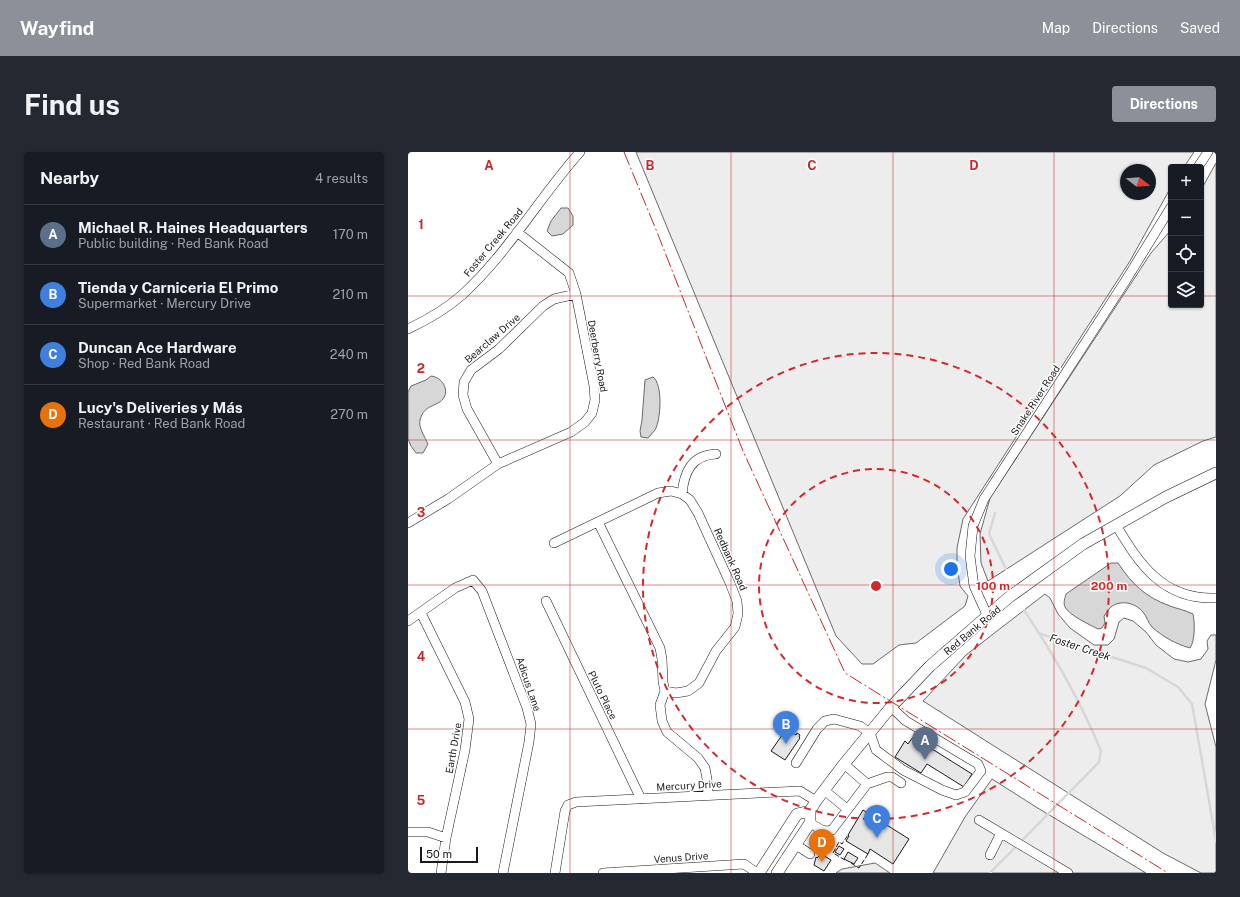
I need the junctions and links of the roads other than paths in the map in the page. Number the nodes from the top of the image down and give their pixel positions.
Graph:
1 (580, 152) edge
2 (1208, 152) edge
3 (1200, 164) edge
4 (1168, 212) edge
5 (518, 232) junction
6 (576, 294) junction
7 (408, 329) edge
8 (716, 454) dead end
9 (498, 464) junction
10 (1216, 473) edge
11 (682, 494) junction
12 (598, 522) junction
13 (408, 523) edge
14 (1116, 525) junction
15 (554, 543) dead end
16 (1216, 598) edge
17 (546, 602) dead end
18 (421, 613) junction
19 (988, 617) junction
20 (408, 621) edge
21 (665, 691) junction
22 (891, 707) junction
23 (870, 733) junction
24 (796, 763) dead end
25 (844, 764) junction
26 (901, 783) dead end
27 (867, 784) junction
28 (824, 790) junction
29 (708, 795) junction
30 (641, 799) junction
31 (813, 806) junction
32 (847, 810) junction
33 (979, 820) dead end
34 (810, 823) junction
35 (408, 832) edge
36 (1000, 833) junction
37 (446, 838) junction
38 (796, 846) junction
39 (810, 854) dead end
40 (990, 855) dead end
41 (770, 856) junction
42 (441, 873) edge
43 (504, 873) edge
44 (556, 873) edge
45 (603, 873) edge
46 (758, 873) edge
47 (776, 873) edge
48 (1068, 873) edge

1 - 5 street, Foster Creek Road
2 - 3 street
4 - 19 street, Snake River Road
5 - 6 street, Deerberry Road
5 - 7 street, Foster Creek Road
6 - 9 street, Deerberry Road
6 - 9 street, Bearclaw Drive
8 - 11 street
9 - 13 street, Deerberry Road
10 - 14 main road, Red Bank Road
11 - 12 street
11 - 21 street, Redbank Road
12 - 15 street
12 - 21 street
14 - 16 street
14 - 19 main road, Red Bank Road
17 - 30 street, Pluto Place
18 - 20 street
18 - 37 street, Earth Drive
18 - 43 street, Adicus Lane
19 - 22 main road, Red Bank Road
21 - 29 street
22 - 23 main road, Red Bank Road
22 - 23 street
23 - 24 street
23 - 25 main road, Red Bank Road
25 - 27 street
25 - 28 main road, Red Bank Road
26 - 27 street
27 - 32 street
28 - 31 main road, Red Bank Road
28 - 32 street
29 - 30 street, Mercury Drive
29 - 31 street, Mercury Drive
30 - 44 street, Mercury Drive
31 - 34 main road
31 - 41 main road, Red Bank Road
32 - 34 street
33 - 36 street
34 - 38 main road
35 - 37 street
36 - 40 street
36 - 48 street
37 - 42 street, Earth Drive
38 - 39 street
38 - 47 main road
41 - 46 main road, Red Bank Road
41 - 47 main road
45 - 46 street, Venus Drive

